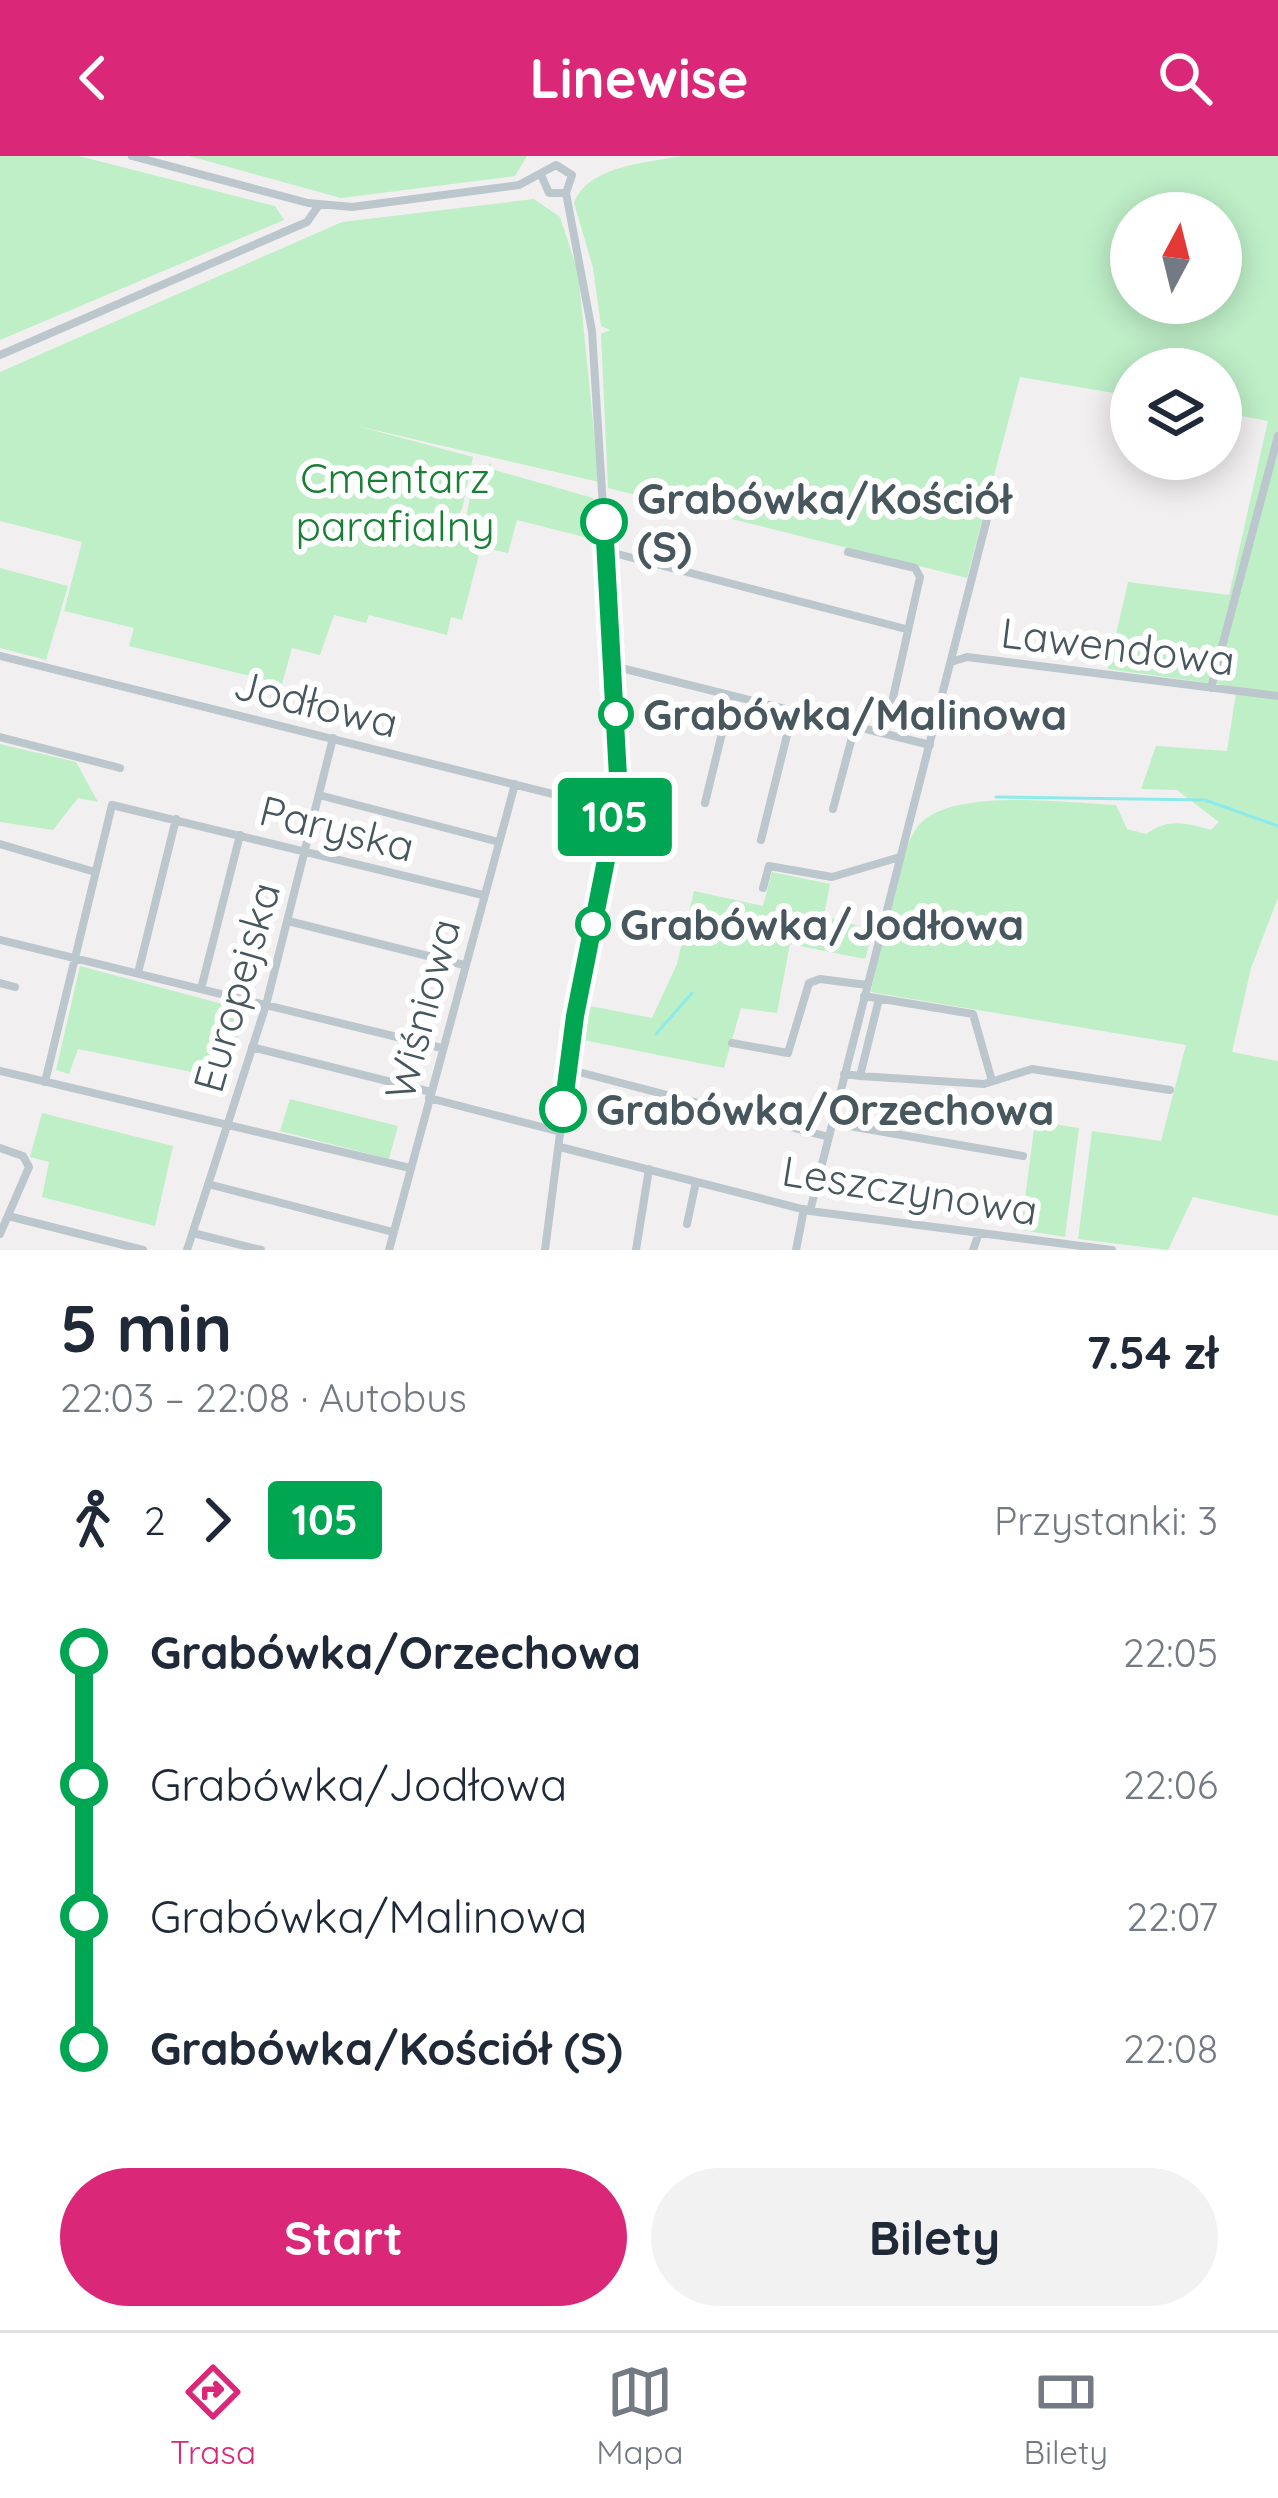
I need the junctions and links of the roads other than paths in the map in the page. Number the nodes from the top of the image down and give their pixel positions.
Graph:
1 (132, 156) edge
2 (554, 159) edge
3 (543, 182) junction
4 (561, 195) junction
5 (319, 205) junction
6 (0, 355) edge
7 (1278, 436) edge
8 (988, 515) dead end
9 (606, 551) junction
10 (848, 552) dead end
11 (906, 629) junction
12 (0, 656) edge
13 (951, 662) junction
14 (613, 666) junction
15 (1210, 688) junction
16 (731, 696) junction
17 (1278, 697) edge
18 (794, 711) junction
19 (855, 726) junction
20 (877, 732) junction
21 (0, 737) edge
22 (333, 738) junction
23 (930, 745) junction
24 (120, 768) dead end
25 (515, 784) junction
26 (319, 795) junction
27 (705, 802) dead end
28 (617, 809) junction
29 (833, 809) dead end
30 (176, 819) junction
31 (240, 835) junction
32 (761, 840) dead end
33 (499, 842) junction
34 (0, 844) edge
35 (305, 851) junction
36 (900, 857) junction
37 (95, 872) junction
38 (763, 888) dead end
39 (483, 895) junction
40 (289, 921) junction
41 (0, 940) edge
42 (74, 956) junction
43 (464, 964) junction
44 (139, 973) junction
45 (0, 983) edge
46 (15, 987) dead end
47 (201, 989) junction
48 (865, 990) junction
49 (879, 999) junction
50 (266, 1005) junction
51 (732, 1043) dead end
52 (252, 1047) junction
53 (442, 1048) junction
54 (568, 1069) junction
55 (0, 1071) edge
56 (844, 1074) junction
57 (860, 1076) junction
58 (992, 1081) junction
59 (45, 1082) junction
60 (1170, 1090) dead end
61 (430, 1095) junction
62 (229, 1121) junction
63 (832, 1124) junction
64 (561, 1132) junction
65 (829, 1137) junction
66 (560, 1147) junction
67 (0, 1148) edge
68 (1023, 1156) dead end
69 (410, 1168) junction
70 (649, 1169) junction
71 (696, 1182) junction
72 (208, 1184) junction
73 (807, 1210) junction
74 (8, 1216) junction
75 (687, 1224) dead end
76 (393, 1232) junction
77 (193, 1233) junction
78 (979, 1233) junction
79 (0, 1234) edge
80 (1030, 1239) junction
81 (1098, 1249) edge
82 (143, 1250) edge
83 (187, 1250) edge
84 (261, 1250) edge
85 (389, 1250) edge
86 (545, 1250) edge
87 (636, 1250) edge
88 (796, 1250) edge
89 (974, 1250) edge
90 (1027, 1250) edge
91 (1112, 1250) edge

1 - 5 street
2 - 3 street
2 - 4 street
3 - 4 street
3 - 5 street
4 - 9 street
5 - 6 street
7 - 15 street
8 - 13 street
9 - 11 street
9 - 14 street
10 - 11 street
11 - 20 street
12 - 22 street, Jodłowa
13 - 15 street, Lawendowa
13 - 23 street
14 - 16 street
14 - 28 street
15 - 17 street, Lawendowa
16 - 18 street
16 - 27 street
18 - 19 street
18 - 32 street
19 - 20 street
19 - 29 street
20 - 23 street
21 - 24 street
22 - 25 street, Jodłowa
22 - 26 street, Europejska
23 - 36 street
25 - 28 street, Jodłowa
25 - 33 street, Wiśniowa
26 - 33 street
26 - 35 street, Europejska
28 - 54 street
30 - 31 street, Paryska
30 - 37 street, Paryska
30 - 44 street
31 - 35 street, Paryska
31 - 47 street
33 - 39 street, Wiśniowa
34 - 37 street
35 - 39 street, Paryska
35 - 40 street, Europejska
36 - 38 street
36 - 48 street
37 - 42 street
39 - 43 street, Wiśniowa
40 - 43 street
40 - 50 street, Europejska
41 - 42 street
42 - 44 street
42 - 59 street
43 - 53 street, Wiśniowa
44 - 47 street
45 - 46 street
47 - 50 street
48 - 49 street
48 - 51 street
48 - 56 street
49 - 57 street
49 - 58 street
50 - 52 street, Europejska
50 - 53 street
52 - 61 street
52 - 62 street, Europejska
53 - 61 street, Wiśniowa
54 - 64 street
54 - 65 street
55 - 59 street
56 - 57 street
56 - 63 street
57 - 58 street
58 - 60 street
59 - 62 street
61 - 64 street
61 - 69 street, Wiśniowa
62 - 69 street
62 - 72 street, Europejska
63 - 65 street
63 - 68 street
64 - 66 street
65 - 73 street
66 - 70 street, Leszczynowa
66 - 86 street
67 - 74 street
69 - 76 street, Wiśniowa
70 - 71 street, Leszczynowa
70 - 87 street
71 - 73 street, Leszczynowa
71 - 75 street
72 - 76 street
72 - 77 street, Europejska
73 - 78 street, Leszczynowa
73 - 88 street
74 - 79 street
74 - 82 street
76 - 85 street, Wiśniowa
77 - 83 street, Europejska
77 - 84 street
78 - 80 street, Leszczynowa
78 - 89 street
80 - 81 street, Leszczynowa
80 - 90 street
81 - 91 street, Leszczynowa

